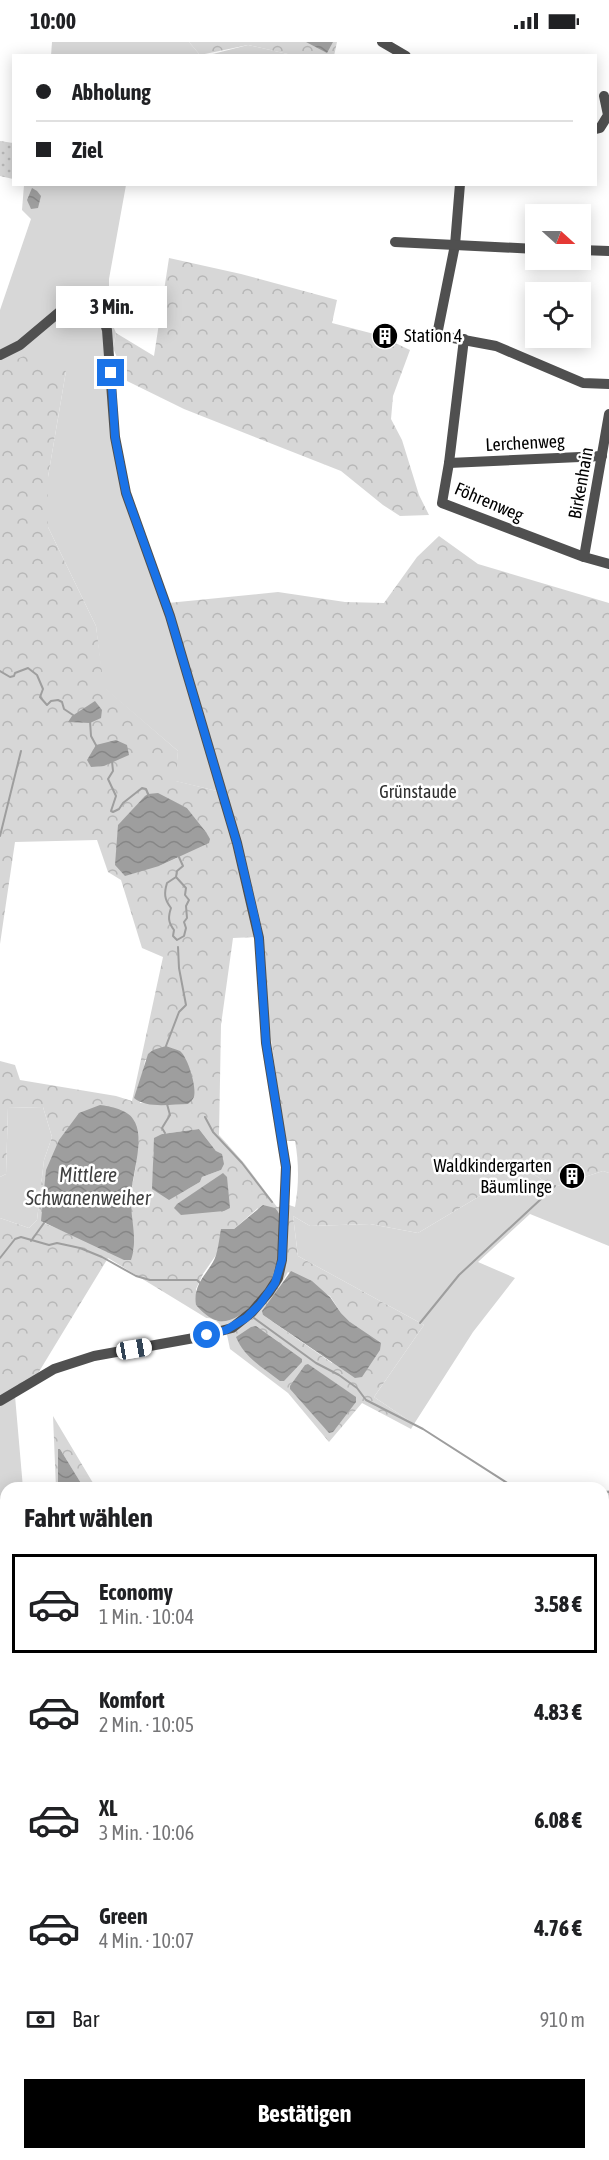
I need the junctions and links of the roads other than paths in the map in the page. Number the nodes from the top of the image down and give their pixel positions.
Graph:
1 (382, 42) edge
2 (403, 54) edge
3 (603, 96) edge
4 (597, 129) edge
5 (460, 186) edge
6 (395, 242) dead end
7 (455, 245) junction
8 (525, 248) edge
9 (591, 250) edge
10 (609, 251) edge
11 (464, 339) junction
12 (0, 355) edge
13 (609, 384) edge
14 (609, 414) edge
15 (602, 456) junction
16 (449, 463) junction
17 (584, 557) junction
18 (609, 564) edge
19 (0, 1401) edge

1 - 2 street
3 - 4 street
5 - 7 street
6 - 7 street
7 - 8 street
7 - 11 street
9 - 10 street
11 - 13 street
11 - 16 street, Föhrenweg
12 - 19 street
14 - 15 street, Birkenhain
15 - 16 street, Lerchenweg
15 - 17 street, Birkenhain
16 - 17 street, Föhrenweg
17 - 18 street, Föhrenweg

